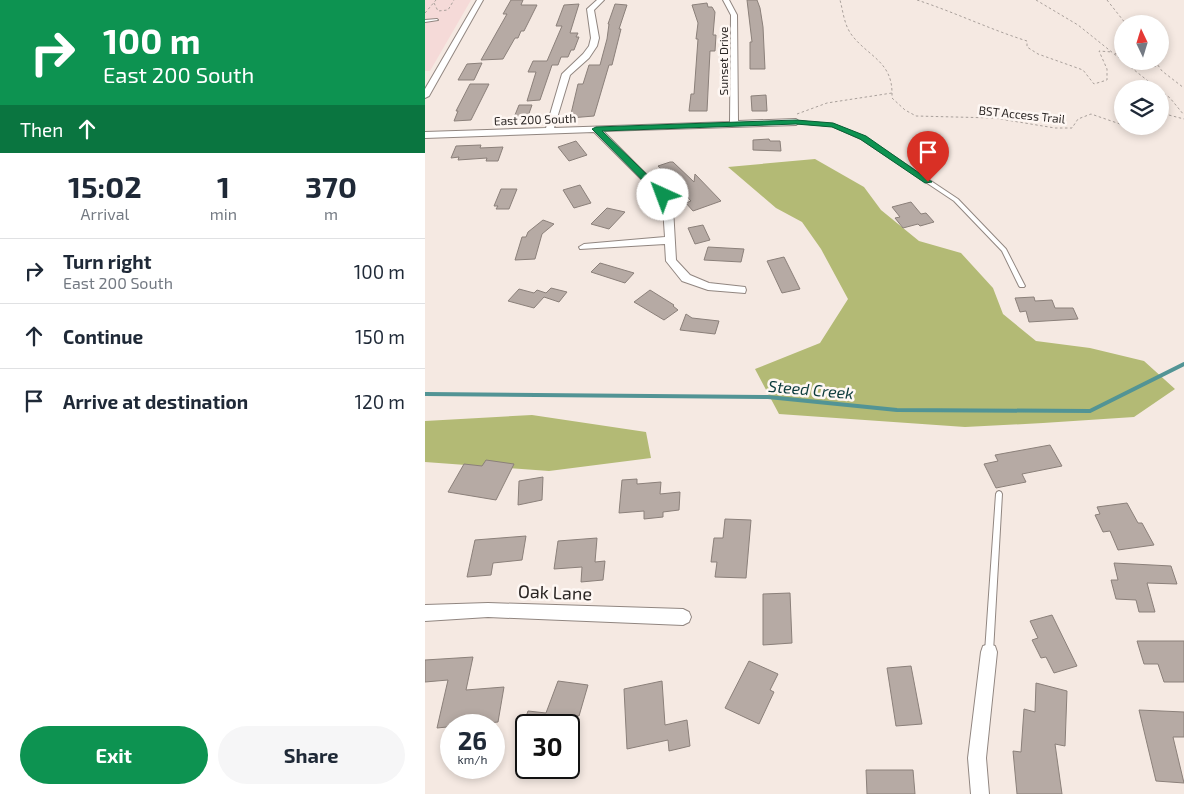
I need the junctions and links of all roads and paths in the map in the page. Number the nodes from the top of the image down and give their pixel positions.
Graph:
1 (437, 0) edge
2 (454, 0) edge
3 (480, 0) edge
4 (601, 0) edge
5 (726, 0) edge
6 (840, 0) edge
7 (917, 0) edge
8 (1036, 0) edge
9 (1107, 0) edge
10 (433, 3) junction
11 (425, 13) edge
12 (1119, 15) edge
13 (436, 20) dead end
14 (425, 21) edge
15 (1113, 53) joint
16 (1135, 70) edge
17 (1159, 70) edge
18 (1147, 80) edge
19 (1184, 88) edge
20 (892, 94) junction
21 (425, 96) edge
22 (1169, 97) edge
23 (1184, 114) edge
24 (1169, 115) edge
25 (1184, 118) edge
26 (794, 119) junction
27 (1114, 123) edge
28 (734, 125) junction
29 (596, 129) junction
30 (549, 131) junction
31 (425, 135) edge
32 (670, 240) junction
33 (584, 247) dead end
34 (1022, 286) dead end
35 (741, 290) dead end
36 (999, 494) dead end
37 (425, 613) edge
38 (683, 618) dead end
39 (989, 652) joint
40 (980, 794) edge

1 - 10 path
2 - 10 path
3 - 21 street
4 - 30 street
5 - 28 street, Sunset Drive
6 - 20 path
7 - 15 path
8 - 15 path
9 - 12 path
10 - 11 path
13 - 14 lane
16 - 18 path
17 - 19 path
20 - 26 path
20 - 27 path, BST Access Trail
22 - 23 path
24 - 25 path
26 - 28 street, East 200 South
26 - 34 lane
28 - 29 street, East 200 South
29 - 30 street, East 200 South
29 - 32 street
30 - 31 street, East 200 South
32 - 33 street
32 - 35 street
36 - 39 lane
37 - 38 street, Oak Lane
39 - 40 street

